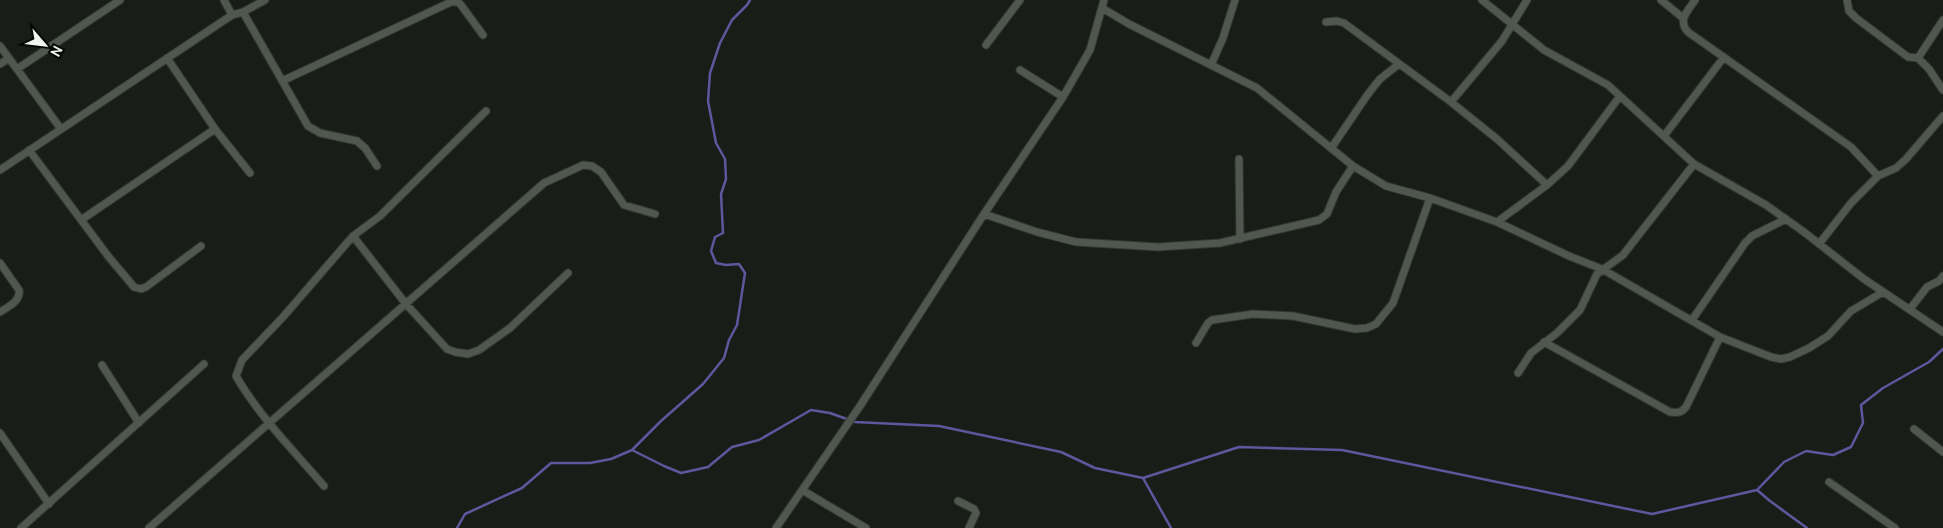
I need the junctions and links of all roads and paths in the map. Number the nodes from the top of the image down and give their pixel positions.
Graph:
1 (120, 0) edge
2 (224, 0) edge
3 (265, 0) edge
4 (1020, 0) edge
5 (1104, 0) edge
6 (1235, 0) edge
7 (1482, 0) edge
8 (1527, 0) edge
9 (1661, 0) edge
10 (1695, 0) edge
11 (1847, 0) edge
12 (1102, 8) junction
13 (243, 12) junction
14 (232, 14) junction
15 (1683, 18) junction
16 (1943, 20) edge
17 (1326, 22) dead end
18 (1511, 24) junction
19 (483, 35) dead end
20 (986, 45) dead end
21 (0, 46) edge
22 (1724, 57) junction
23 (9, 58) junction
24 (167, 58) junction
25 (1918, 58) junction
26 (0, 64) edge
27 (1399, 64) junction
28 (1211, 65) junction
29 (17, 69) junction
30 (1020, 70) dead end
31 (282, 81) junction
32 (1943, 90) edge
33 (1620, 96) junction
34 (1063, 97) junction
35 (1451, 102) junction
36 (486, 111) dead end
37 (1943, 116) edge
38 (61, 129) junction
39 (215, 129) junction
40 (1664, 136) junction
41 (1332, 147) junction
42 (29, 150) junction
43 (1239, 158) dead end
44 (1694, 164) junction
45 (377, 166) dead end
46 (1353, 166) junction
47 (0, 170) edge
48 (250, 173) dead end
49 (1878, 176) junction
50 (1546, 185) junction
51 (1430, 198) junction
52 (655, 214) dead end
53 (984, 214) junction
54 (1786, 219) junction
55 (81, 220) junction
56 (1498, 222) junction
57 (353, 236) junction
58 (1240, 239) junction
59 (1819, 244) junction
60 (201, 246) dead end
61 (0, 263) edge
62 (1602, 269) junction
63 (568, 273) dead end
64 (1943, 276) edge
65 (1883, 292) junction
66 (406, 304) junction
67 (1910, 309) junction
68 (0, 312) edge
69 (1692, 320) junction
70 (1943, 332) edge
71 (1720, 337) junction
72 (1544, 342) junction
73 (1196, 343) dead end
74 (204, 364) dead end
75 (102, 366) dead end
76 (1518, 373) dead end
77 (270, 422) junction
78 (139, 423) junction
79 (1914, 430) dead end
80 (0, 433) edge
81 (1943, 452) edge
82 (1829, 482) dead end
83 (324, 486) dead end
84 (802, 490) junction
85 (958, 500) dead end
86 (49, 504) junction
87 (21, 528) edge
88 (149, 528) edge
89 (776, 528) edge
90 (866, 528) edge
91 (969, 528) edge
92 (1895, 528) edge

1 - 29 street
2 - 14 street
3 - 13 street
4 - 20 street
5 - 12 street
6 - 28 street
7 - 18 street
8 - 18 street
9 - 15 street
10 - 15 street
11 - 25 street
12 - 28 street
12 - 34 street
13 - 14 street
13 - 31 street
14 - 24 street
15 - 22 street
16 - 25 street
17 - 27 street
18 - 33 street
18 - 35 street
19 - 31 street
21 - 23 street
22 - 40 street
22 - 49 street
23 - 26 street
23 - 29 street
24 - 38 street
24 - 39 street
25 - 32 street
27 - 35 street
27 - 41 street
28 - 41 street
29 - 38 street
30 - 34 street
31 - 45 street
33 - 40 street
33 - 50 street
34 - 53 street
35 - 50 street
36 - 57 street
37 - 49 street
38 - 42 street
39 - 48 street
39 - 55 street
40 - 44 street
41 - 46 street
42 - 47 street
42 - 55 street
43 - 58 street
44 - 54 street
44 - 62 street
46 - 51 street
46 - 58 street
49 - 59 street
50 - 56 street
51 - 56 street
51 - 73 street
52 - 66 street
53 - 58 street
53 - 84 street
54 - 59 street
54 - 69 street
55 - 60 street
56 - 62 street
57 - 66 street
57 - 77 street
59 - 65 street
61 - 68 street
62 - 69 street
62 - 72 street
63 - 66 street
64 - 67 street
65 - 67 street
65 - 71 street
66 - 77 street
67 - 70 street
69 - 71 street
71 - 72 street
72 - 76 street
74 - 78 street
75 - 78 street
77 - 83 street
77 - 88 street
78 - 86 street
79 - 81 street
80 - 86 street
82 - 92 street
84 - 89 street
84 - 90 street
85 - 91 street
86 - 87 street

